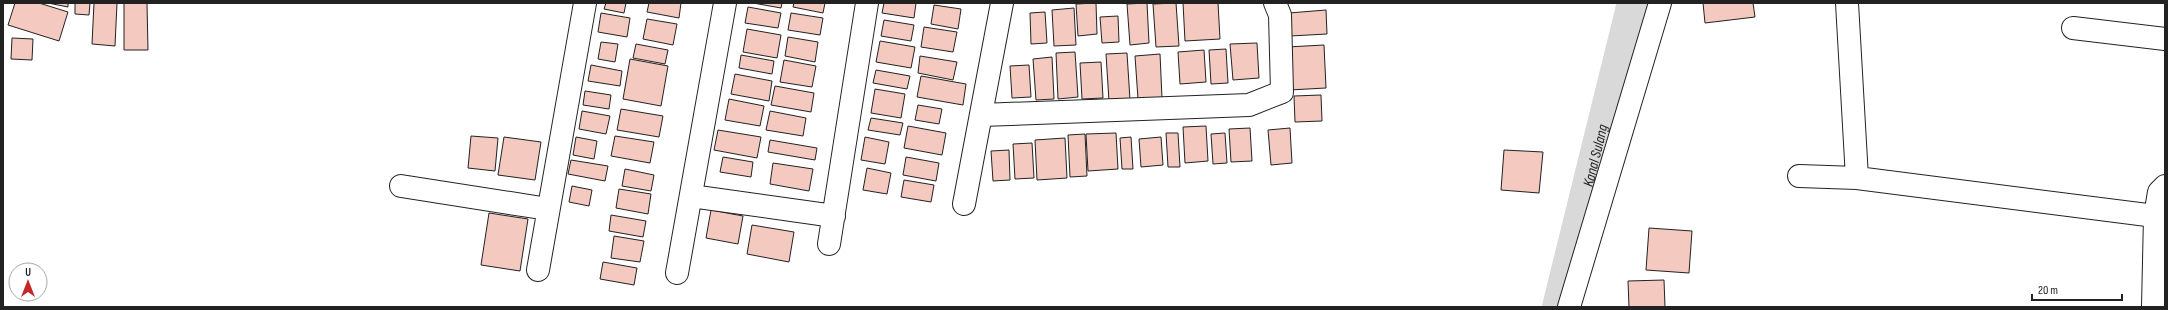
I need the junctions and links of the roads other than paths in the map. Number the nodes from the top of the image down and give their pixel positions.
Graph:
1 (585, 3) edge
2 (725, 3) edge
3 (868, 3) edge
4 (1002, 3) edge
5 (1275, 3) edge
6 (1660, 3) edge
7 (1847, 3) edge
8 (2073, 28) dead end
9 (2165, 39) edge
10 (981, 115) junction
11 (1799, 176) dead end
12 (1857, 178) junction
13 (400, 186) dead end
14 (2165, 186) edge
15 (691, 196) junction
16 (964, 204) dead end
17 (548, 209) junction
18 (834, 216) junction
19 (2155, 216) junction
20 (829, 244) dead end
21 (538, 270) dead end
22 (677, 274) dead end
23 (1569, 307) edge
24 (2153, 307) edge

1 - 17 street
2 - 15 street
3 - 18 street
4 - 10 street
5 - 10 street
6 - 23 street
7 - 12 street
8 - 9 street
10 - 16 street
11 - 12 street
12 - 19 street
13 - 17 street
14 - 19 street
15 - 18 street
15 - 22 street
17 - 21 street
18 - 20 street
19 - 24 street

